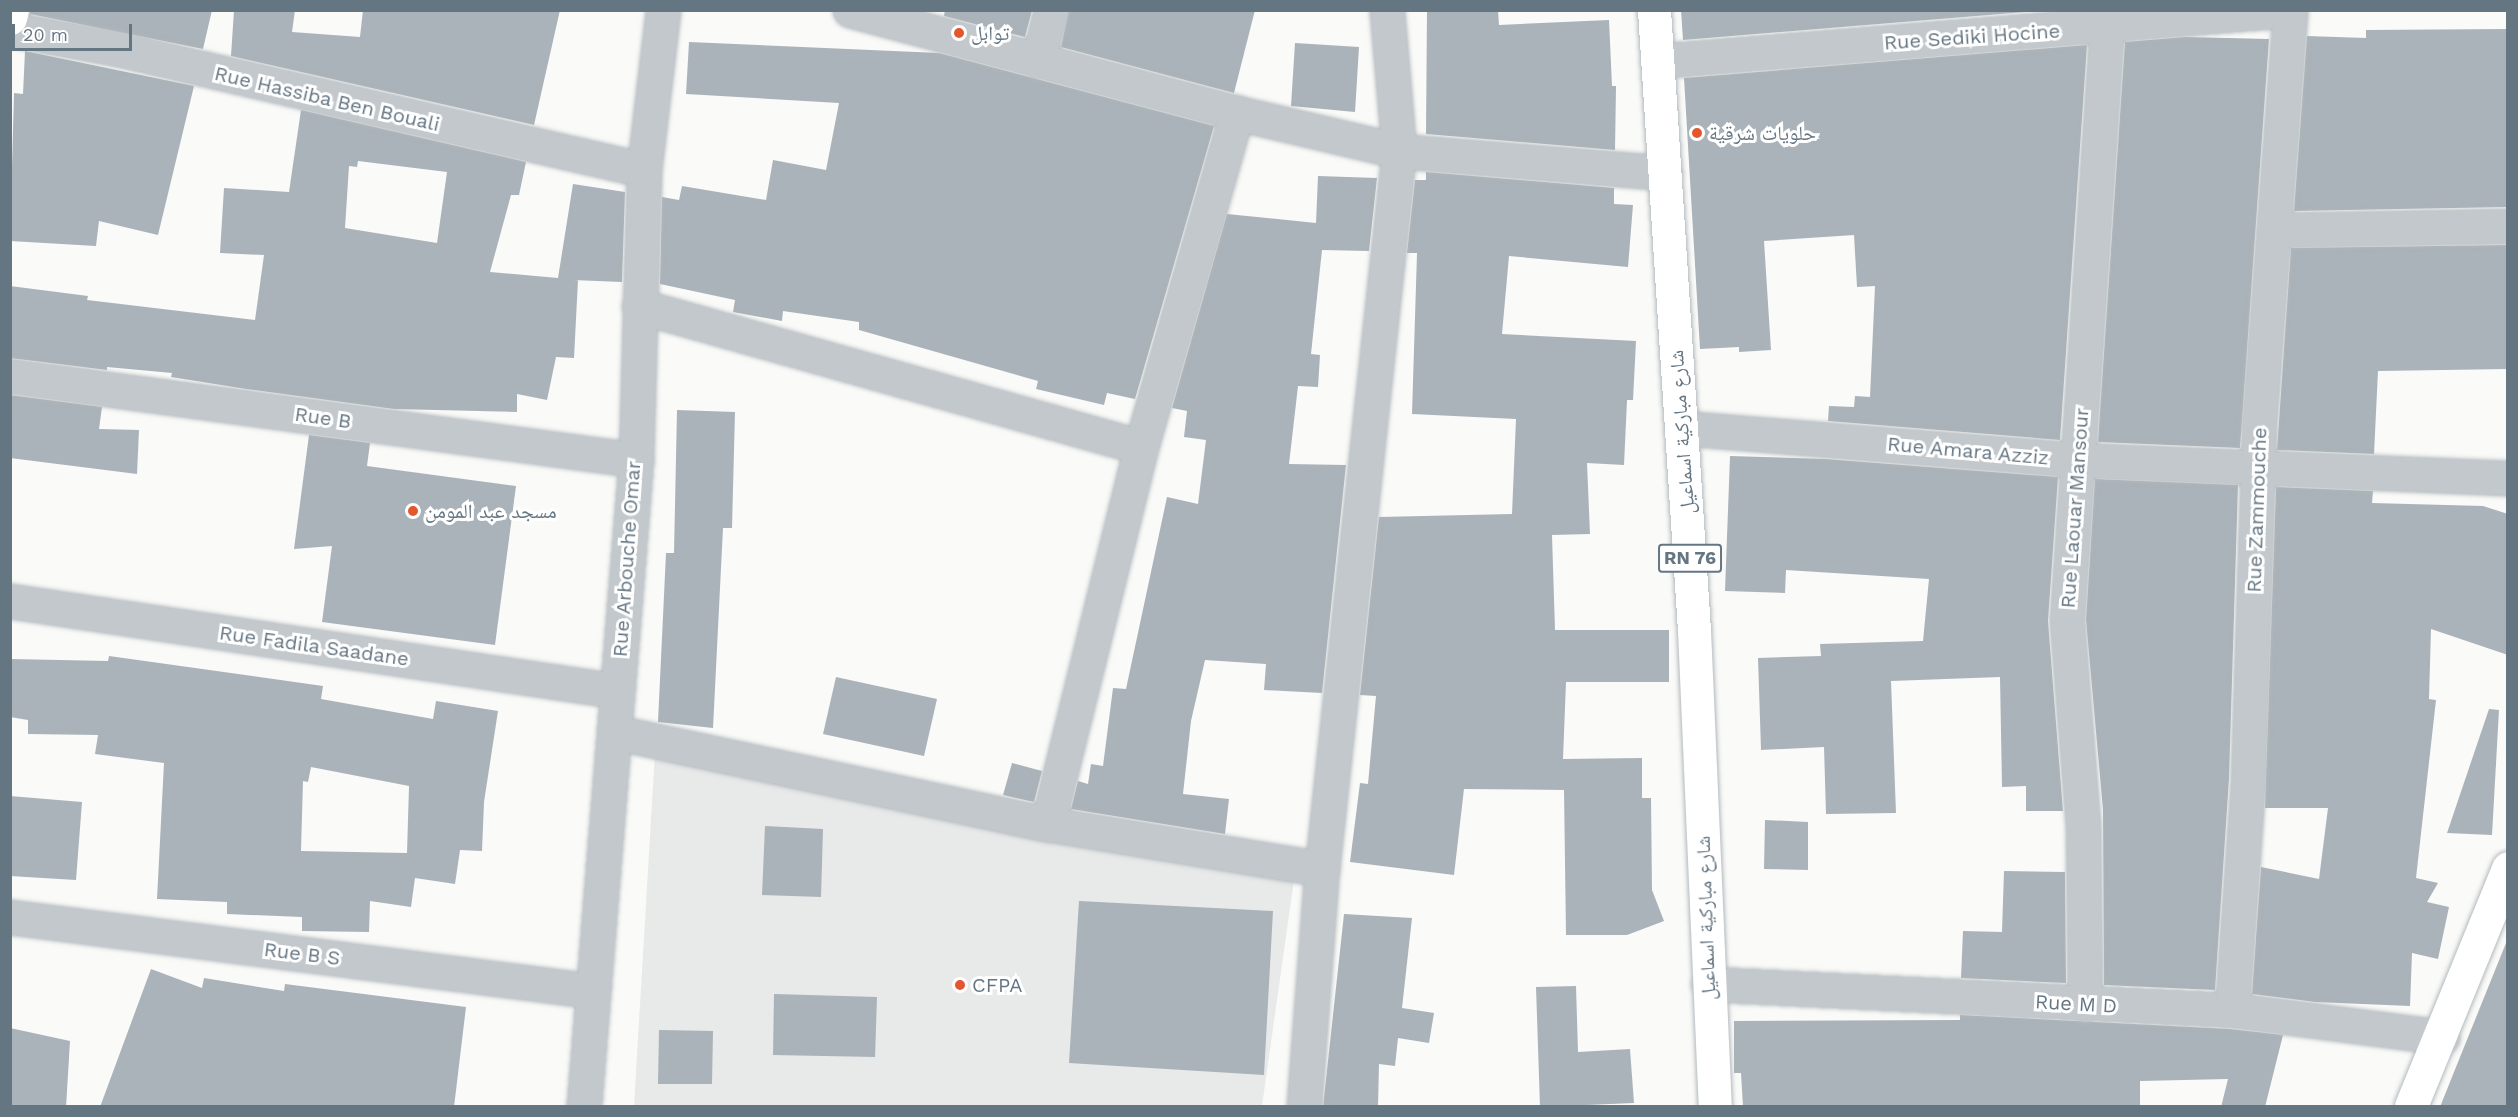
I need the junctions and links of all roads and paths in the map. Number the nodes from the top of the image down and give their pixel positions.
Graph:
1 (12, 10) edge
2 (663, 10) edge
3 (850, 10) edge
4 (1051, 10) edge
5 (1387, 10) edge
6 (1654, 10) edge
7 (2288, 10) edge
8 (10, 18) edge
9 (2108, 19) edge
10 (10, 28) edge
11 (1038, 61) junction
12 (1658, 62) junction
13 (1237, 113) junction
14 (1399, 151) junction
15 (644, 170) junction
16 (1665, 173) junction
17 (2508, 226) edge
18 (2274, 230) junction
19 (639, 306) junction
20 (10, 376) edge
21 (1681, 428) junction
22 (1141, 447) junction
23 (636, 460) junction
24 (2078, 460) junction
25 (2258, 467) junction
26 (2508, 478) edge
27 (10, 601) edge
28 (617, 691) junction
29 (614, 732) junction
30 (1048, 824) junction
31 (2508, 868) edge
32 (1322, 869) junction
33 (10, 917) edge
34 (1708, 984) junction
35 (593, 991) junction
36 (2085, 1005) junction
37 (2232, 1010) junction
38 (2442, 1037) junction
39 (584, 1107) edge
40 (1304, 1107) edge
41 (1714, 1107) edge
42 (2411, 1107) edge

1 - 8 main road
2 - 15 street, Rue Arbouche Omar
3 - 11 street
4 - 11 street
5 - 14 street
6 - 12 main road, شارع مباركية اسماعيل / RN 76
7 - 9 street, Rue Sediki Hocine
7 - 18 street, Rue Zammouche
9 - 12 street, Rue Sediki Hocine
9 - 24 street, Rue Laouar Mansour
10 - 15 street, Rue Hassiba Ben Bouali
11 - 13 street
12 - 16 main road, شارع مباركية اسماعيل / RN 76
13 - 14 street
13 - 22 street
14 - 16 street
14 - 32 street
15 - 19 street, Rue Arbouche Omar
16 - 21 main road, شارع مباركية اسماعيل / RN 76
17 - 18 street
18 - 25 street, Rue Zammouche
19 - 22 street
19 - 23 street, Rue Arbouche Omar
20 - 23 street, Rue B
21 - 24 street, Rue Amara Azziz
21 - 34 main road, شارع مباركية اسماعيل / RN 76
22 - 30 street
23 - 28 street, Rue Arbouche Omar
24 - 25 street, Rue Amara Azziz
24 - 36 street, Rue Laouar Mansour
25 - 26 street, Rue Amara Azziz
25 - 37 street, Rue Zammouche
27 - 28 street, Rue Fadila Saadane
28 - 29 street, Rue Arbouche Omar
29 - 30 street
29 - 35 street, Rue Arbouche Omar
30 - 32 street
31 - 38 main road
32 - 40 street
33 - 35 street, Rue B S
34 - 36 street, Rue M D
34 - 41 main road, شارع مباركية اسماعيل / RN 76
35 - 39 street, Rue Arbouche Omar
36 - 37 street, Rue M D
37 - 38 street, Rue M D
38 - 42 main road

